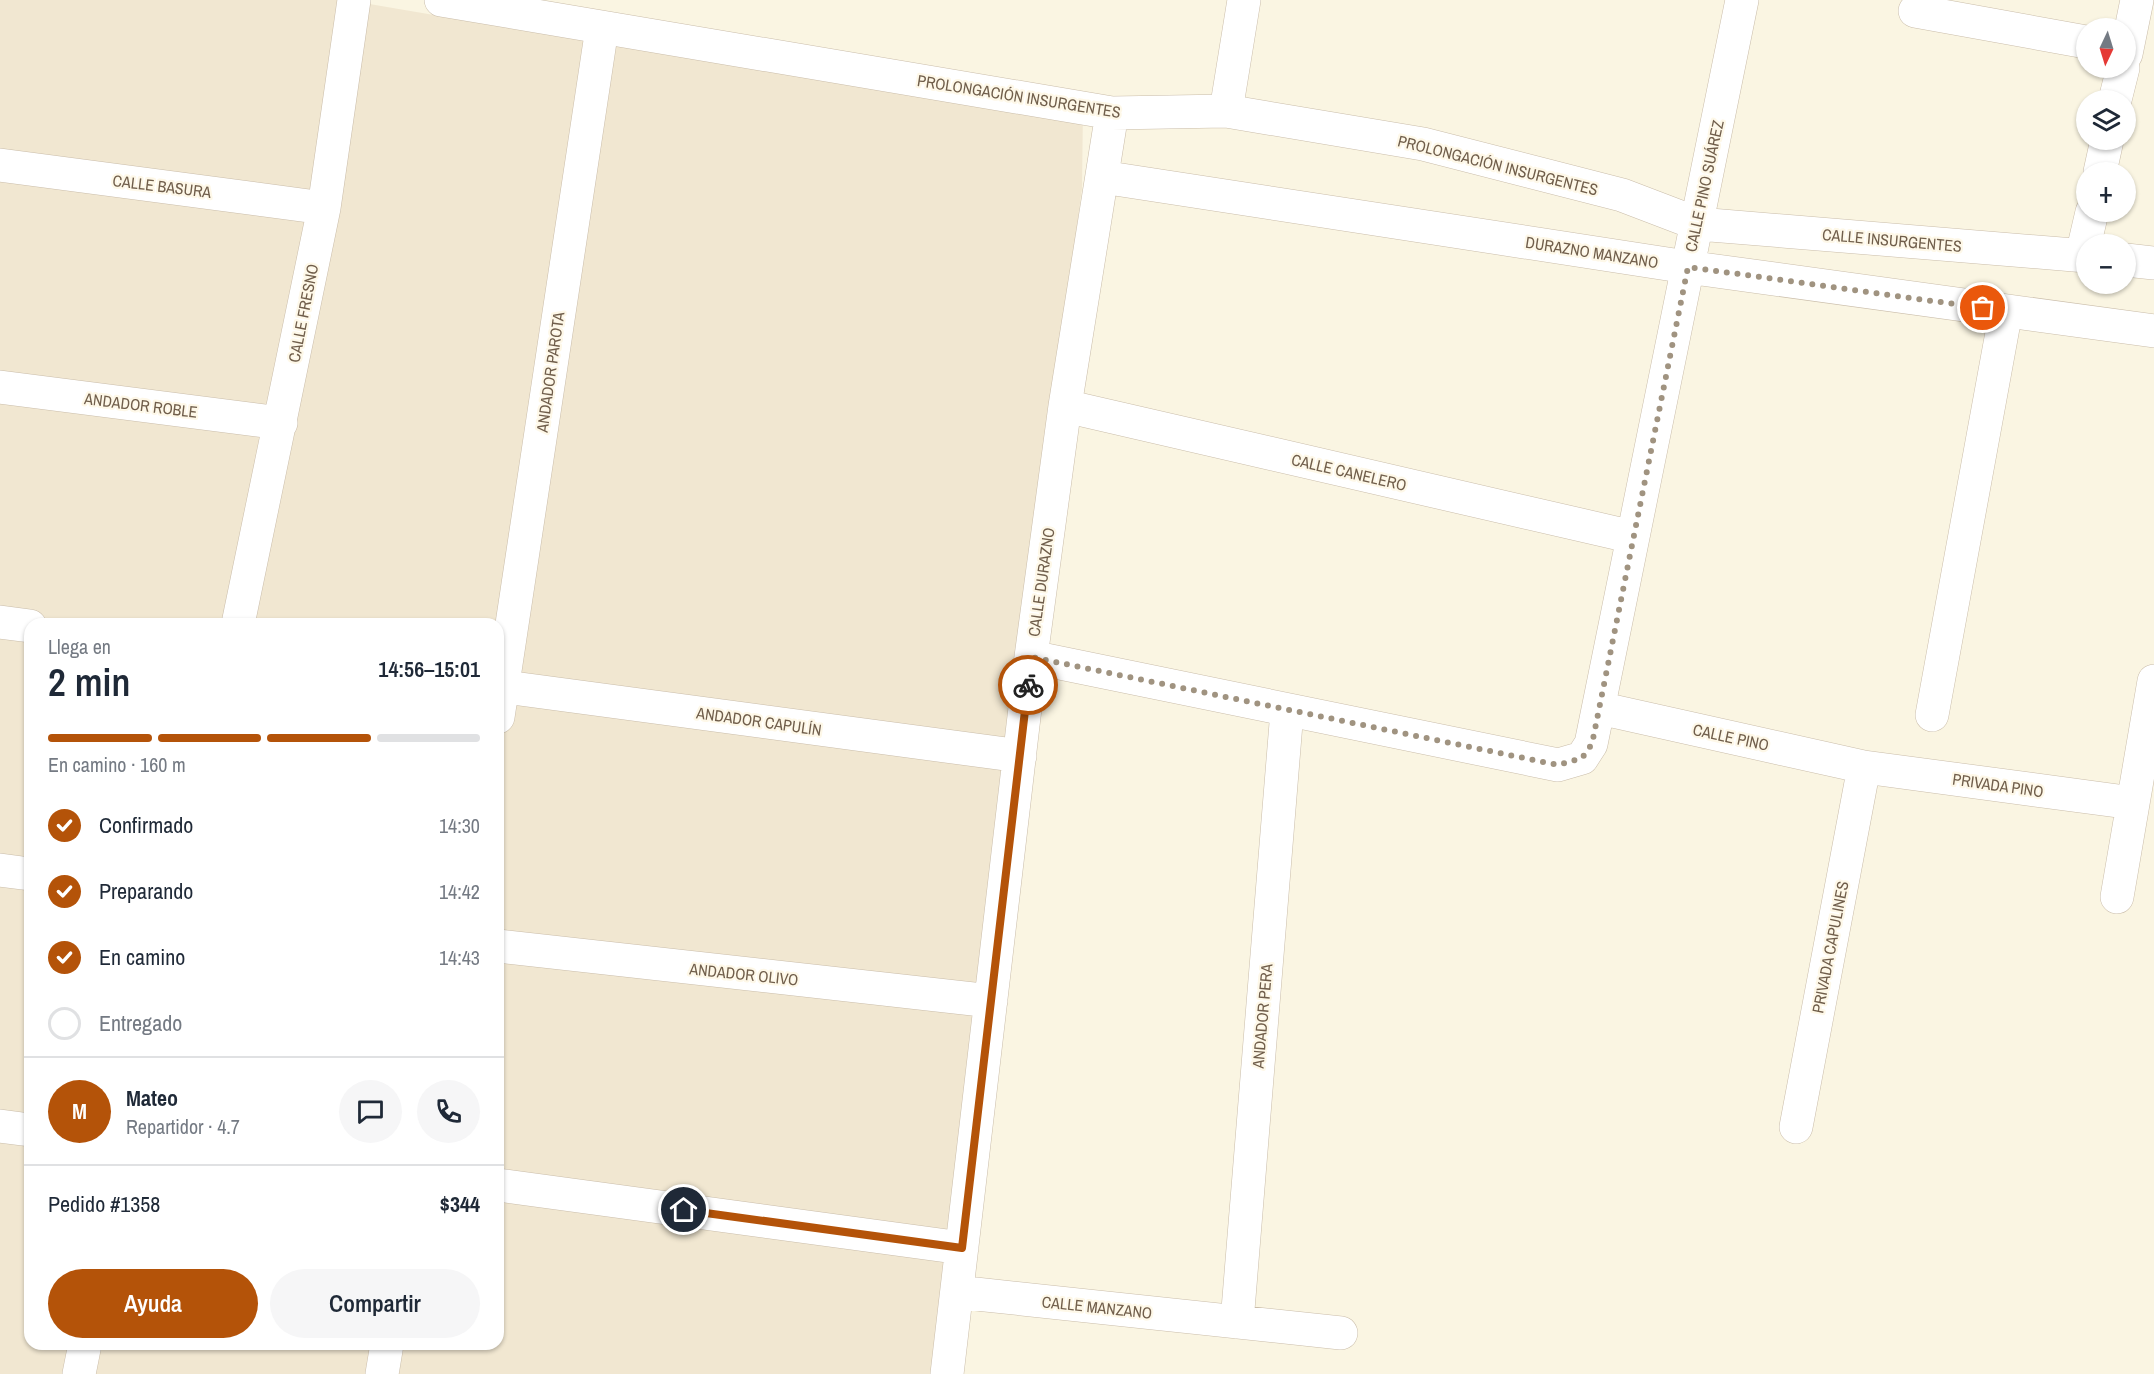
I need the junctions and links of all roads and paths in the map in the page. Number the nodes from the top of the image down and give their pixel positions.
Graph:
1 (354, 0) edge
2 (441, 0) edge
3 (1244, 0) edge
4 (1742, 0) edge
5 (2137, 0) edge
6 (1914, 11) dead end
7 (2133, 18) edge
8 (602, 28) junction
9 (2076, 40) edge
10 (1226, 111) junction
11 (1112, 113) junction
12 (0, 165) edge
13 (1102, 177) junction
14 (324, 208) junction
15 (1698, 224) junction
16 (2076, 255) edge
17 (2136, 261) edge
18 (2154, 263) edge
19 (1688, 267) junction
20 (2006, 311) junction
21 (2154, 332) edge
22 (0, 387) edge
23 (1065, 406) junction
24 (281, 423) junction
25 (1633, 537) junction
26 (239, 618) edge
27 (0, 622) edge
28 (24, 625) edge
29 (1031, 657) junction
30 (504, 671) edge
31 (2154, 681) edge
32 (504, 697) edge
33 (1599, 708) junction
34 (1287, 711) junction
35 (1932, 715) dead end
36 (1020, 756) junction
37 (1864, 766) junction
38 (2133, 803) junction
39 (0, 870) edge
40 (24, 873) edge
41 (2117, 897) dead end
42 (504, 947) edge
43 (991, 1001) junction
44 (0, 1126) edge
45 (1796, 1127) dead end
46 (24, 1129) edge
47 (504, 1186) edge
48 (962, 1248) junction
49 (957, 1292) junction
50 (1237, 1322) junction
51 (1341, 1333) dead end
52 (84, 1350) edge
53 (386, 1350) edge
54 (79, 1374) edge
55 (382, 1374) edge
56 (947, 1374) edge

1 - 14 street, CALLE FRESNO
2 - 8 street, PROLONGACIÓN INSURGENTES
3 - 10 street
4 - 15 street, CALLE PINO SUÁREZ
5 - 7 street
6 - 9 street
8 - 11 street, PROLONGACIÓN INSURGENTES
8 - 30 street, ANDADOR PAROTA
10 - 11 street, PROLONGACIÓN INSURGENTES
10 - 15 street, PROLONGACIÓN INSURGENTES
11 - 13 street, CALLE DURAZNO
12 - 14 street, CALLE BASURA
13 - 19 street, DURAZNO MANZANO
13 - 23 street, CALLE DURAZNO
14 - 24 street, CALLE FRESNO
15 - 16 street, CALLE INSURGENTES
15 - 19 street, CALLE PINO SUÁREZ
17 - 18 street
19 - 20 street, DURAZNO MANZANO
19 - 25 street, CALLE PINO SUÁREZ
20 - 21 street, DURAZNO MANZANO
20 - 35 street
22 - 24 street, ANDADOR ROBLE
23 - 25 street, CALLE CANELERO
23 - 29 street, CALLE DURAZNO
24 - 26 street, CALLE FRESNO
25 - 33 street, CALLE PINO SUÁREZ
27 - 28 street
29 - 34 street
29 - 36 street, CALLE DURAZNO
31 - 38 street
32 - 36 street, ANDADOR CAPULÍN
33 - 34 street, CALLE PINO SUÁREZ
33 - 37 street, CALLE PINO
34 - 50 street, ANDADOR PERA
36 - 43 street, CALLE DURAZNO
37 - 38 street, PRIVADA PINO
37 - 45 street, PRIVADA CAPULINES
38 - 41 street
39 - 40 street
42 - 43 street, ANDADOR OLIVO
43 - 48 street, CALLE DURAZNO
44 - 46 street
47 - 48 street
48 - 49 street, CALLE DURAZNO
49 - 50 street, CALLE MANZANO
49 - 56 street, CALLE DURAZNO
50 - 51 street, CALLE MANZANO
52 - 54 street
53 - 55 street

